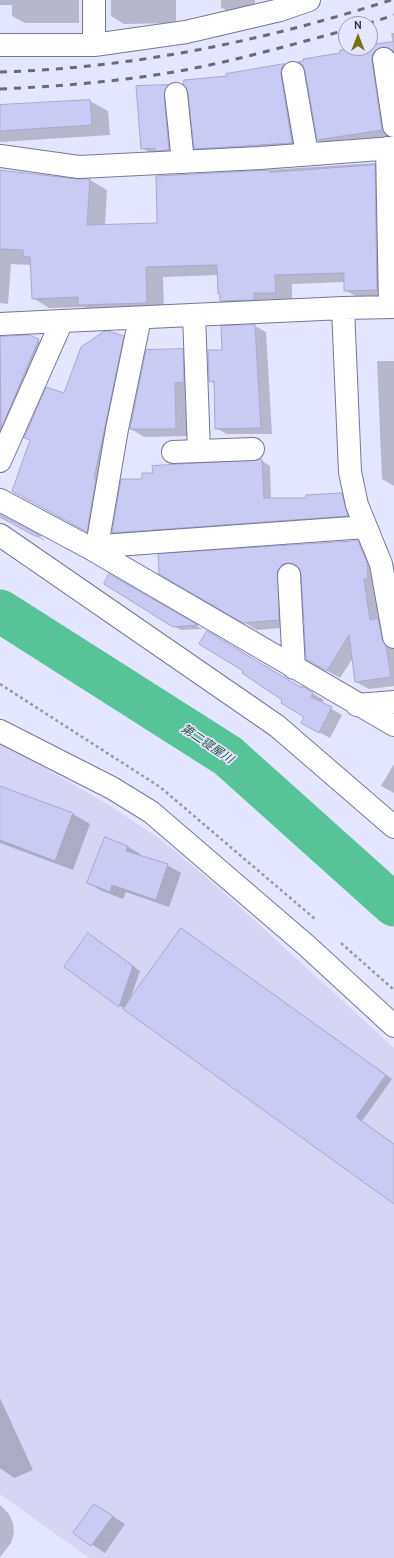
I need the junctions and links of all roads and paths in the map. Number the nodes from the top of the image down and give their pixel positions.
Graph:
1 (94, 0) edge
2 (309, 0) edge
3 (0, 45) edge
4 (94, 45) junction
5 (384, 58) dead end
6 (293, 73) dead end
7 (176, 94) dead end
8 (394, 126) edge
9 (391, 148) edge
10 (307, 154) junction
11 (0, 156) edge
12 (183, 162) junction
13 (391, 210) edge
14 (392, 307) edge
15 (343, 308) junction
16 (194, 315) junction
17 (140, 318) junction
18 (62, 321) junction
19 (0, 324) edge
20 (252, 449) dead end
21 (199, 451) junction
22 (173, 452) dead end
23 (0, 462) edge
24 (0, 500) edge
25 (365, 527) junction
26 (0, 535) edge
27 (92, 546) junction
28 (387, 563) edge
29 (289, 575) dead end
30 (394, 637) edge
31 (294, 668) junction
32 (394, 702) edge
33 (357, 705) junction
34 (394, 725) edge
35 (0, 731) edge
36 (394, 827) edge
37 (394, 1026) edge

1 - 4 street
2 - 4 street
3 - 4 street
5 - 8 street
6 - 10 street
7 - 12 street
9 - 10 street
9 - 13 street
10 - 12 street
11 - 12 street
13 - 14 street
14 - 15 street
15 - 16 street
15 - 25 street
16 - 17 street
16 - 21 street
17 - 18 street
17 - 27 street
18 - 19 street
18 - 23 street
20 - 21 street
21 - 22 street
24 - 27 street
25 - 27 street
25 - 28 street
26 - 36 street
27 - 31 street
28 - 30 street
29 - 31 street
31 - 33 street
32 - 33 street
33 - 34 street
35 - 37 street

